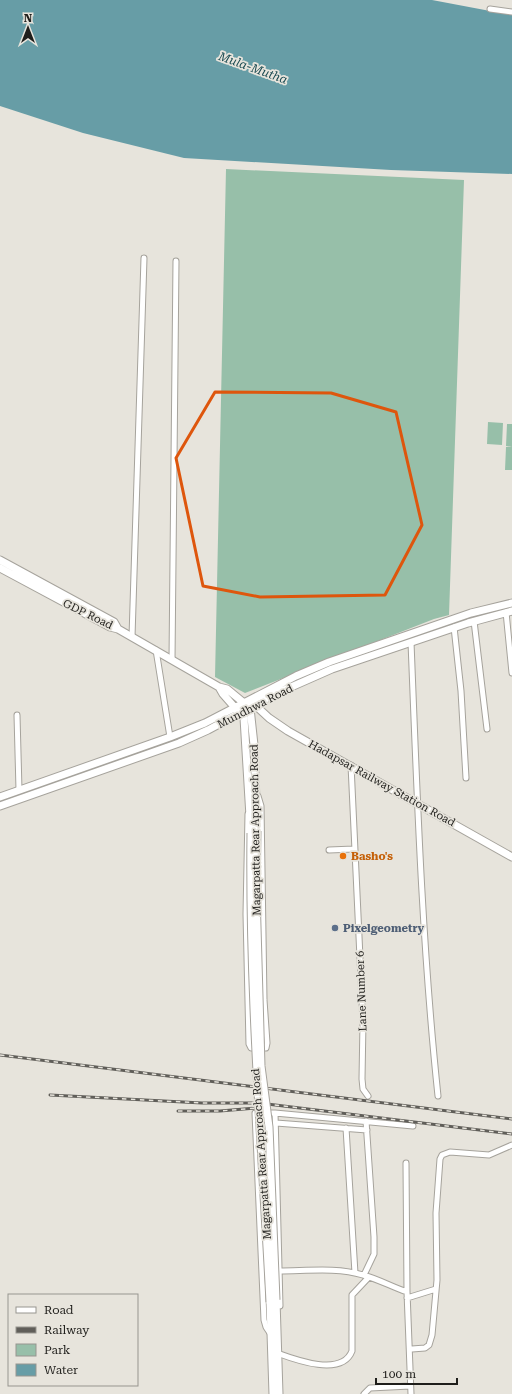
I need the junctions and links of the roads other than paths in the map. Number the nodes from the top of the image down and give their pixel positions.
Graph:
1 (490, 9) dead end
2 (512, 12) edge
3 (144, 258) dead end
4 (176, 261) dead end
5 (0, 560) edge
6 (0, 568) edge
7 (512, 603) edge
8 (509, 612) edge
9 (466, 615) junction
10 (471, 622) junction
11 (454, 627) junction
12 (118, 629) junction
13 (132, 637) junction
14 (411, 642) junction
15 (156, 650) junction
16 (172, 660) junction
17 (512, 673) edge
18 (220, 687) junction
19 (244, 702) junction
20 (235, 706) junction
21 (252, 706) junction
22 (241, 712) junction
23 (17, 715) dead end
24 (487, 729) dead end
25 (170, 737) junction
26 (122, 755) junction
27 (125, 762) junction
28 (351, 765) junction
29 (466, 778) dead end
30 (255, 789) junction
31 (19, 790) junction
32 (0, 797) edge
33 (417, 802) junction
34 (0, 806) edge
35 (250, 806) junction
36 (254, 832) junction
37 (329, 850) dead end
38 (354, 850) junction
39 (512, 857) edge
40 (368, 1096) dead end
41 (438, 1096) dead end
42 (275, 1113) junction
43 (366, 1121) junction
44 (276, 1123) junction
45 (414, 1126) dead end
46 (346, 1128) junction
47 (367, 1130) junction
48 (512, 1145) edge
49 (406, 1162) dead end
50 (279, 1271) junction
51 (354, 1273) junction
52 (366, 1276) junction
53 (436, 1289) junction
54 (407, 1292) junction
55 (407, 1298) junction
56 (273, 1335) junction
57 (412, 1349) dead end
58 (276, 1353) junction
59 (410, 1386) junction
60 (273, 1394) edge
61 (279, 1394) edge
62 (364, 1394) edge
63 (411, 1394) edge

1 - 2 street
3 - 13 street
4 - 16 street
5 - 12 main road, GDP Road
6 - 12 main road, GDP Road
7 - 9 main road, Mundhwa Road
8 - 10 main road, Mundhwa Road
8 - 17 street
9 - 10 main road
9 - 19 main road, Mundhwa Road
10 - 11 main road, Mundhwa Road
10 - 24 street
11 - 14 main road, Mundhwa Road
11 - 29 street
12 - 13 main road
13 - 15 main road
14 - 21 main road, Mundhwa Road
14 - 33 street
15 - 16 main road
15 - 25 street
16 - 18 main road
18 - 19 main road
18 - 20 main road, Magarpatta Rear Approach Road
19 - 20 main road, Mundhwa Road
19 - 21 main road
20 - 22 main road, Magarpatta Rear Approach Road
20 - 25 main road, Mundhwa Road
21 - 22 main road, Mundhwa Road
21 - 28 main road, Hadapsar Railway Station Road
21 - 30 main road, Magarpatta Rear Approach Road
22 - 27 main road, Mundhwa Road
22 - 35 main road, Magarpatta Rear Approach Road
23 - 31 street
25 - 26 main road, Mundhwa Road
26 - 27 main road
26 - 31 main road, Mundhwa Road
27 - 34 main road, Mundhwa Road
28 - 33 main road, Hadapsar Railway Station Road
28 - 38 street, Lane Number 6
30 - 35 street
30 - 36 main road, Magarpatta Rear Approach Road
31 - 32 main road, Mundhwa Road
33 - 39 main road, Hadapsar Railway Station Road
33 - 41 street
35 - 36 main road, Magarpatta Rear Approach Road
36 - 56 main road, Magarpatta Rear Approach Road, bridge
37 - 38 street
38 - 40 street, Lane Number 6
42 - 43 street
42 - 44 street
42 - 56 street
43 - 45 street
43 - 47 street
44 - 46 street
44 - 50 street
46 - 47 street
46 - 51 street
47 - 52 street
48 - 53 street
49 - 54 street
50 - 51 street
50 - 56 street
51 - 52 street
52 - 54 street
52 - 58 street
53 - 55 street
53 - 57 street
54 - 55 street
55 - 59 street
56 - 58 main road, Magarpatta Rear Approach Road
56 - 60 main road, Magarpatta Rear Approach Road
58 - 61 main road, Magarpatta Rear Approach Road
59 - 62 street
59 - 63 street

